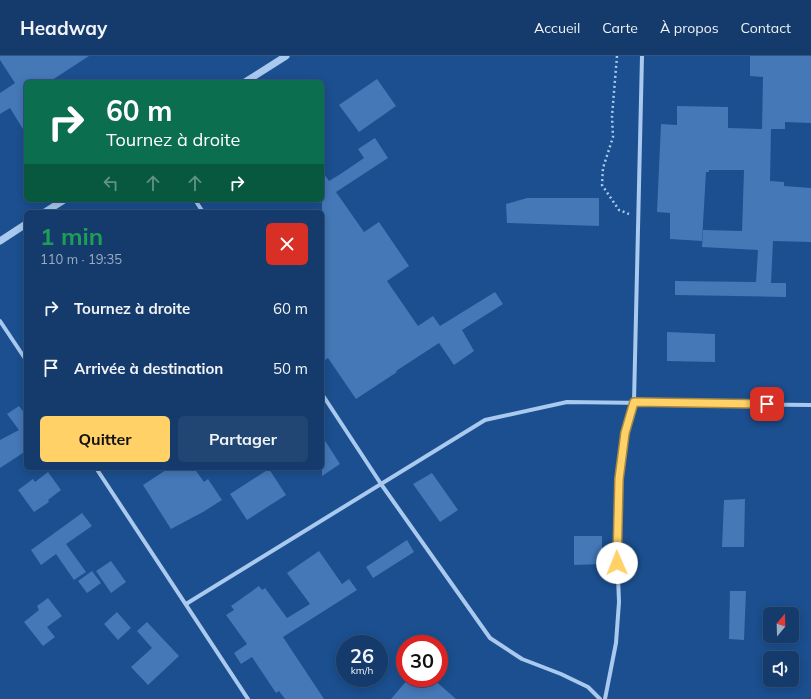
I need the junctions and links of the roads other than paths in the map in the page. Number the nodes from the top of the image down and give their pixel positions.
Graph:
1 (286, 56) edge
2 (642, 56) edge
3 (249, 80) edge
4 (61, 202) edge
5 (48, 210) edge
6 (24, 225) edge
7 (0, 241) edge
8 (0, 320) edge
9 (24, 357) edge
10 (324, 397) edge
11 (634, 402) junction
12 (811, 405) edge
13 (97, 470) edge
14 (381, 484) junction
15 (186, 604) junction
16 (248, 699) edge
17 (600, 699) edge
18 (605, 699) edge

1 - 3 street
2 - 11 street
4 - 5 street
6 - 7 street
8 - 9 street
10 - 14 street
11 - 12 street
11 - 14 street
11 - 18 street
13 - 15 street
14 - 15 street
14 - 17 street
15 - 16 street

